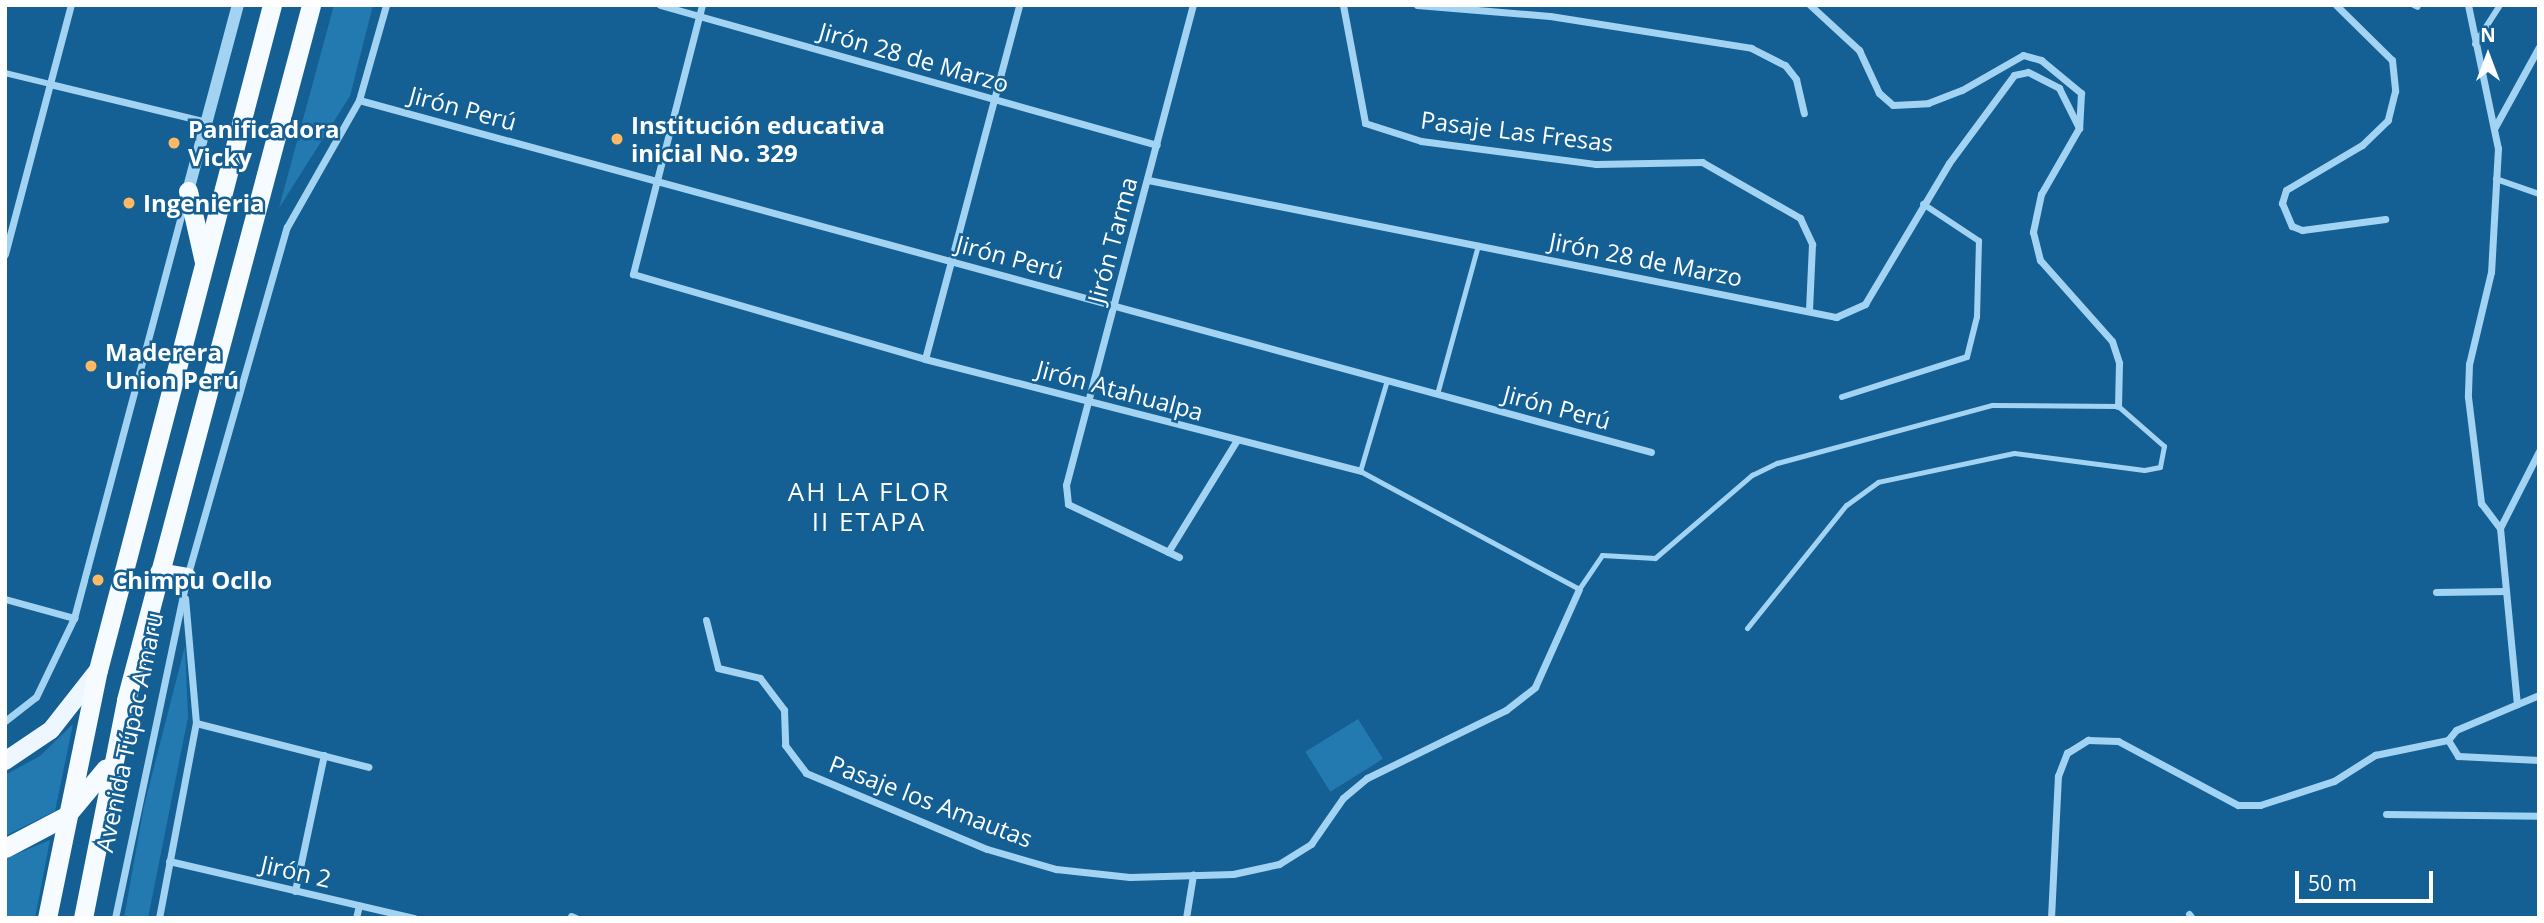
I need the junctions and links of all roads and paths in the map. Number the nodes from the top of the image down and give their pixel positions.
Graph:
1 (71, 5) edge
2 (238, 5) edge
3 (272, 5) edge
4 (311, 5) edge
5 (386, 5) edge
6 (660, 5) edge
7 (702, 5) edge
8 (1019, 5) edge
9 (1194, 5) edge
10 (1343, 5) edge
11 (1417, 5) edge
12 (1494, 5) edge
13 (1810, 5) edge
14 (2336, 5) edge
15 (2468, 5) edge
16 (2500, 5) edge
17 (1487, 12) junction
18 (699, 17) junction
19 (2475, 44) junction
20 (2539, 47) edge
21 (5, 73) edge
22 (50, 84) junction
23 (359, 100) junction
24 (995, 100) junction
25 (1804, 113) dead end
26 (207, 122) junction
27 (2079, 128) junction
28 (2495, 128) junction
29 (1157, 145) junction
30 (2496, 179) junction
31 (1148, 180) junction
32 (657, 181) junction
33 (188, 191) junction
34 (2539, 194) edge
35 (1923, 204) junction
36 (2385, 219) dead end
37 (1478, 245) junction
38 (5, 254) edge
39 (951, 261) junction
40 (205, 265) junction
41 (1114, 306) junction
42 (1809, 311) junction
43 (925, 359) junction
44 (1387, 380) junction
45 (1437, 394) junction
46 (1842, 397) dead end
47 (1088, 401) junction
48 (2118, 406) junction
49 (1237, 440) junction
50 (2539, 451) edge
51 (1651, 452) dead end
52 (1360, 471) junction
53 (2500, 528) junction
54 (1168, 552) junction
55 (1180, 557) dead end
56 (159, 572) junction
57 (185, 586) junction
58 (1579, 589) junction
59 (2506, 591) junction
60 (2436, 592) dead end
61 (5, 599) edge
62 (74, 618) junction
63 (706, 620) dead end
64 (1747, 628) dead end
65 (100, 663) junction
66 (135, 664) junction
67 (2539, 695) edge
68 (2517, 704) junction
69 (5, 721) edge
70 (196, 723) junction
71 (2448, 740) junction
72 (324, 755) junction
73 (111, 760) junction
74 (2539, 760) edge
75 (5, 761) edge
76 (368, 767) dead end
77 (2386, 814) dead end
78 (65, 816) junction
79 (2539, 816) edge
80 (5, 848) edge
81 (169, 861) junction
82 (1193, 875) junction
83 (295, 891) junction
84 (359, 905) junction
85 (47, 918) edge
86 (83, 918) edge
87 (115, 918) edge
88 (159, 918) edge
89 (356, 918) edge
90 (414, 918) edge
91 (1186, 918) edge
92 (2051, 918) edge

1 - 22 street
2 - 26 street
3 - 40 highway, Avenida Túpac Amaru
4 - 56 highway, Avenida Túpac Amaru
5 - 23 street, Avenida Túpac Amaru
6 - 18 street, Jirón 28 de Marzo
7 - 18 street
8 - 24 street
9 - 29 street, Jirón Tarma
10 - 42 street, Pasaje Las Fresas
11 - 17 street
12 - 17 street
13 - 27 street
14 - 36 street
15 - 19 street
16 - 19 street
17 - 25 street
18 - 24 street, Jirón 28 de Marzo
18 - 32 street
19 - 28 street
20 - 28 street
21 - 22 street
22 - 26 street
22 - 38 street
23 - 32 street, Jirón Perú
23 - 57 street, Avenida Túpac Amaru
24 - 29 street, Jirón 28 de Marzo
24 - 39 street
26 - 33 street
27 - 35 street, Jirón 28 de Marzo
27 - 48 street
28 - 30 street
29 - 31 street, Jirón Tarma
30 - 34 street
30 - 53 street
31 - 37 street, Jirón 28 de Marzo
31 - 41 street, Jirón Tarma
32 - 39 street, Jirón Perú
32 - 43 street, Jirón Atahualpa
33 - 40 highway
33 - 62 street
35 - 42 street, Jirón 28 de Marzo
35 - 46 street
37 - 42 street, Jirón 28 de Marzo
37 - 45 lane
39 - 41 street, Jirón Perú
39 - 43 street
40 - 65 highway, Avenida Túpac Amaru
41 - 44 street, Jirón Perú
41 - 47 street, Jirón Tarma
43 - 47 street, Jirón Atahualpa
44 - 45 street, Jirón Perú
44 - 52 lane
45 - 51 street, Jirón Perú
47 - 49 street, Jirón Atahualpa
47 - 54 street, Jirón Tarma
48 - 58 lane
48 - 64 lane
49 - 52 street, Jirón Atahualpa
49 - 54 street
50 - 53 street
52 - 58 lane, Jirón Atahualpa
53 - 59 street
54 - 55 street
56 - 57 highway
56 - 66 highway, Avenida Túpac Amaru
57 - 70 street
57 - 87 street, Avenida Túpac Amaru
58 - 82 street, Pasaje los Amautas
59 - 60 street
59 - 68 street
61 - 62 street
62 - 69 street
63 - 82 street, Pasaje los Amautas
65 - 66 highway
65 - 75 main road
65 - 78 highway, Avenida Túpac Amaru
66 - 73 highway, Avenida Túpac Amaru
67 - 68 street
68 - 71 street
70 - 72 street
70 - 81 street
71 - 74 street
71 - 92 street
72 - 76 street
72 - 83 street
73 - 78 highway
73 - 86 highway, Avenida Túpac Amaru
77 - 79 street
78 - 80 highway
78 - 85 highway, Avenida Túpac Amaru
81 - 83 street, Jirón 2
81 - 88 street
82 - 91 street
83 - 84 street, Jirón 2
84 - 89 street
84 - 90 street, Jirón 2

